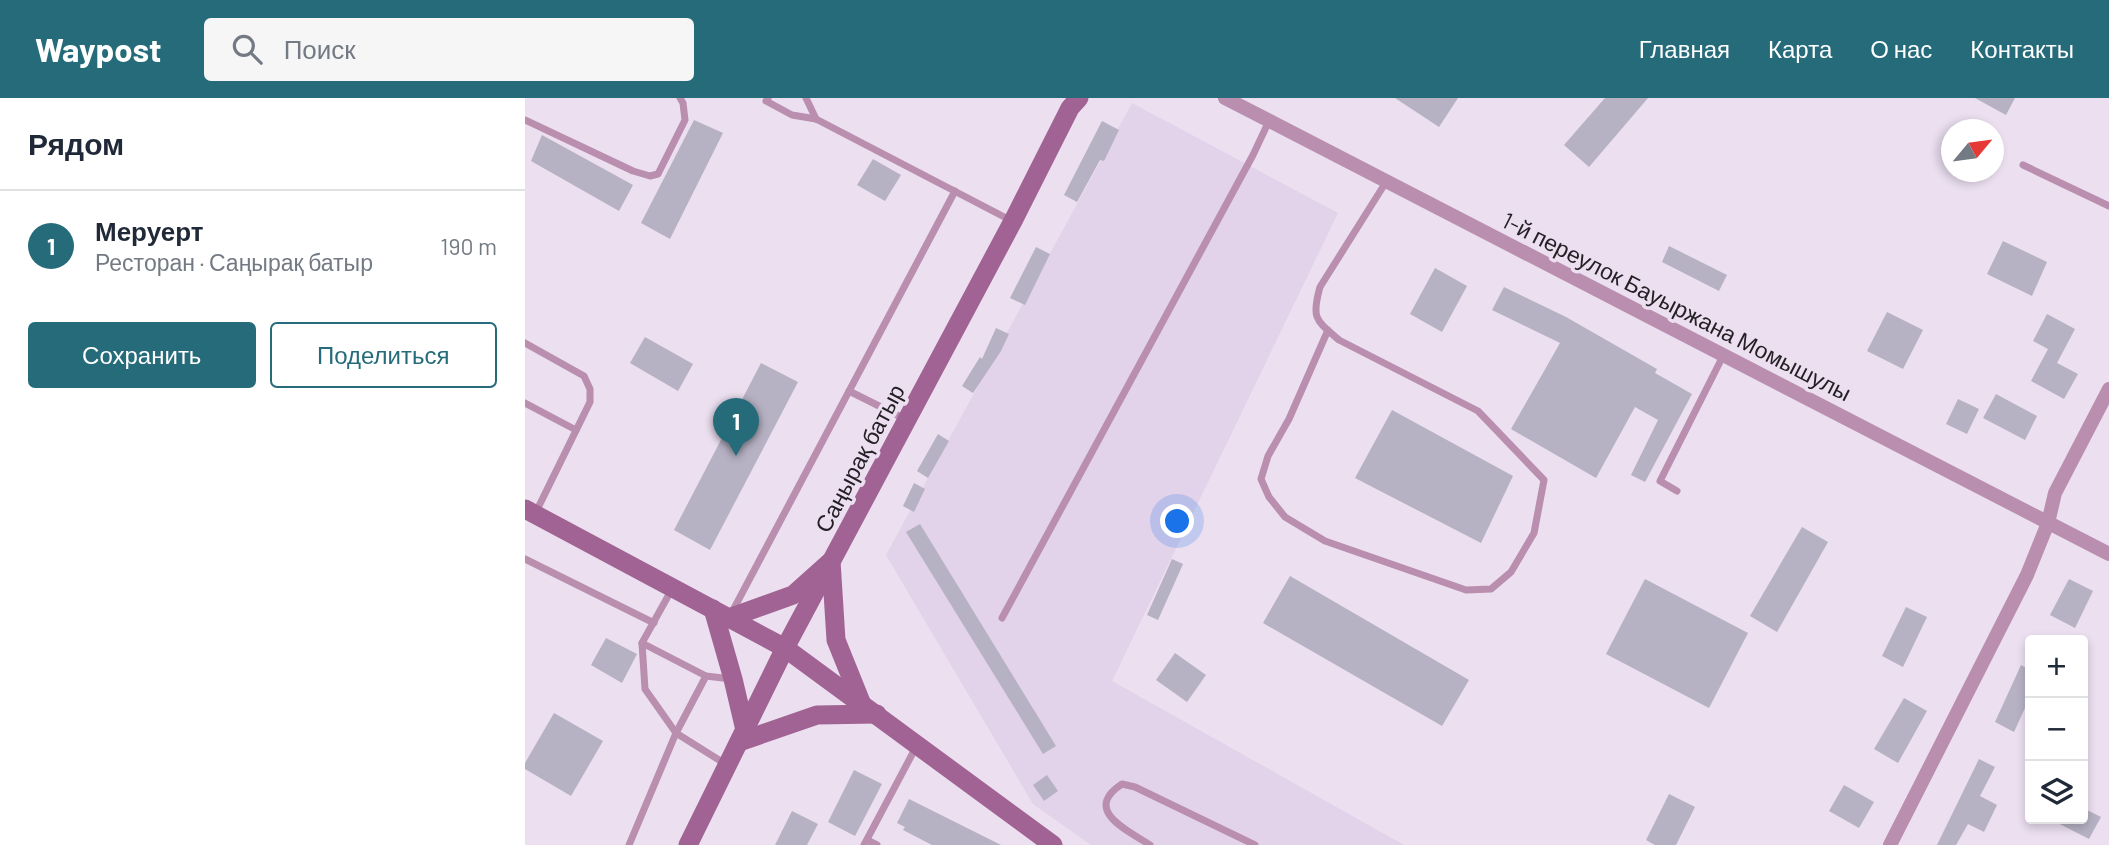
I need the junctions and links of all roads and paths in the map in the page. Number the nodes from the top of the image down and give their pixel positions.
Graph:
1 (680, 98) edge
2 (768, 98) edge
3 (806, 98) edge
4 (1079, 98) edge
5 (1225, 98) edge
6 (816, 119) junction
7 (525, 120) edge
8 (1269, 121) junction
9 (2023, 165) dead end
10 (1386, 181) junction
11 (955, 191) junction
12 (2109, 206) edge
13 (1013, 221) junction
14 (1328, 330) junction
15 (525, 343) edge
16 (1723, 356) junction
17 (2109, 389) edge
18 (849, 391) junction
19 (525, 403) edge
20 (907, 420) junction
21 (576, 430) junction
22 (1677, 491) dead end
23 (530, 512) edge
24 (2047, 523) junction
25 (2109, 554) edge
26 (525, 559) edge
27 (831, 561) junction
28 (673, 588) junction
29 (721, 614) junction
30 (1002, 618) dead end
31 (654, 623) junction
32 (642, 643) junction
33 (785, 648) junction
34 (706, 676) junction
35 (733, 679) junction
36 (869, 709) junction
37 (676, 733) junction
38 (742, 736) junction
39 (917, 744) junction
40 (727, 765) junction
41 (866, 842) edge
42 (629, 845) edge
43 (688, 845) edge
44 (877, 845) edge
45 (1053, 845) edge
46 (1150, 845) edge
47 (1255, 845) edge
48 (1890, 845) edge

1 - 7 lane
2 - 6 lane
3 - 6 lane
4 - 13 street, Саңырақ батыр
5 - 8 street, 1-й переулок Бауыржана Момышулы
6 - 11 lane
8 - 10 street, 1-й переулок Бауыржана Момышулы
8 - 30 lane
9 - 12 lane
10 - 14 lane
10 - 16 street, 1-й переулок Бауыржана Момышулы
11 - 13 lane
11 - 18 lane
13 - 20 street, Саңырақ батыр
14 - 14 lane
15 - 21 lane
16 - 22 lane
16 - 24 street, 1-й переулок Бауыржана Момышулы
17 - 24 street
18 - 20 lane
18 - 29 lane
19 - 21 lane
20 - 27 street, Саңырақ батыр
21 - 23 lane
23 - 28 street
24 - 25 street, 1-й переулок Бауыржана Момышулы
24 - 48 street
26 - 31 lane
27 - 29 street
27 - 33 street, Саңырақ батыр
27 - 36 street
28 - 29 street
28 - 31 lane
29 - 33 street
29 - 35 street
31 - 32 lane
32 - 34 lane
32 - 37 lane
33 - 36 street
33 - 38 street, Саңырақ батыр
34 - 35 lane
34 - 37 lane
35 - 38 street
36 - 38 street
36 - 39 street
37 - 40 lane
37 - 42 lane
38 - 40 street, Саңырақ батыр
39 - 41 lane
39 - 45 street
40 - 43 street, Саңырақ батыр
41 - 44 lane
46 - 47 lane

